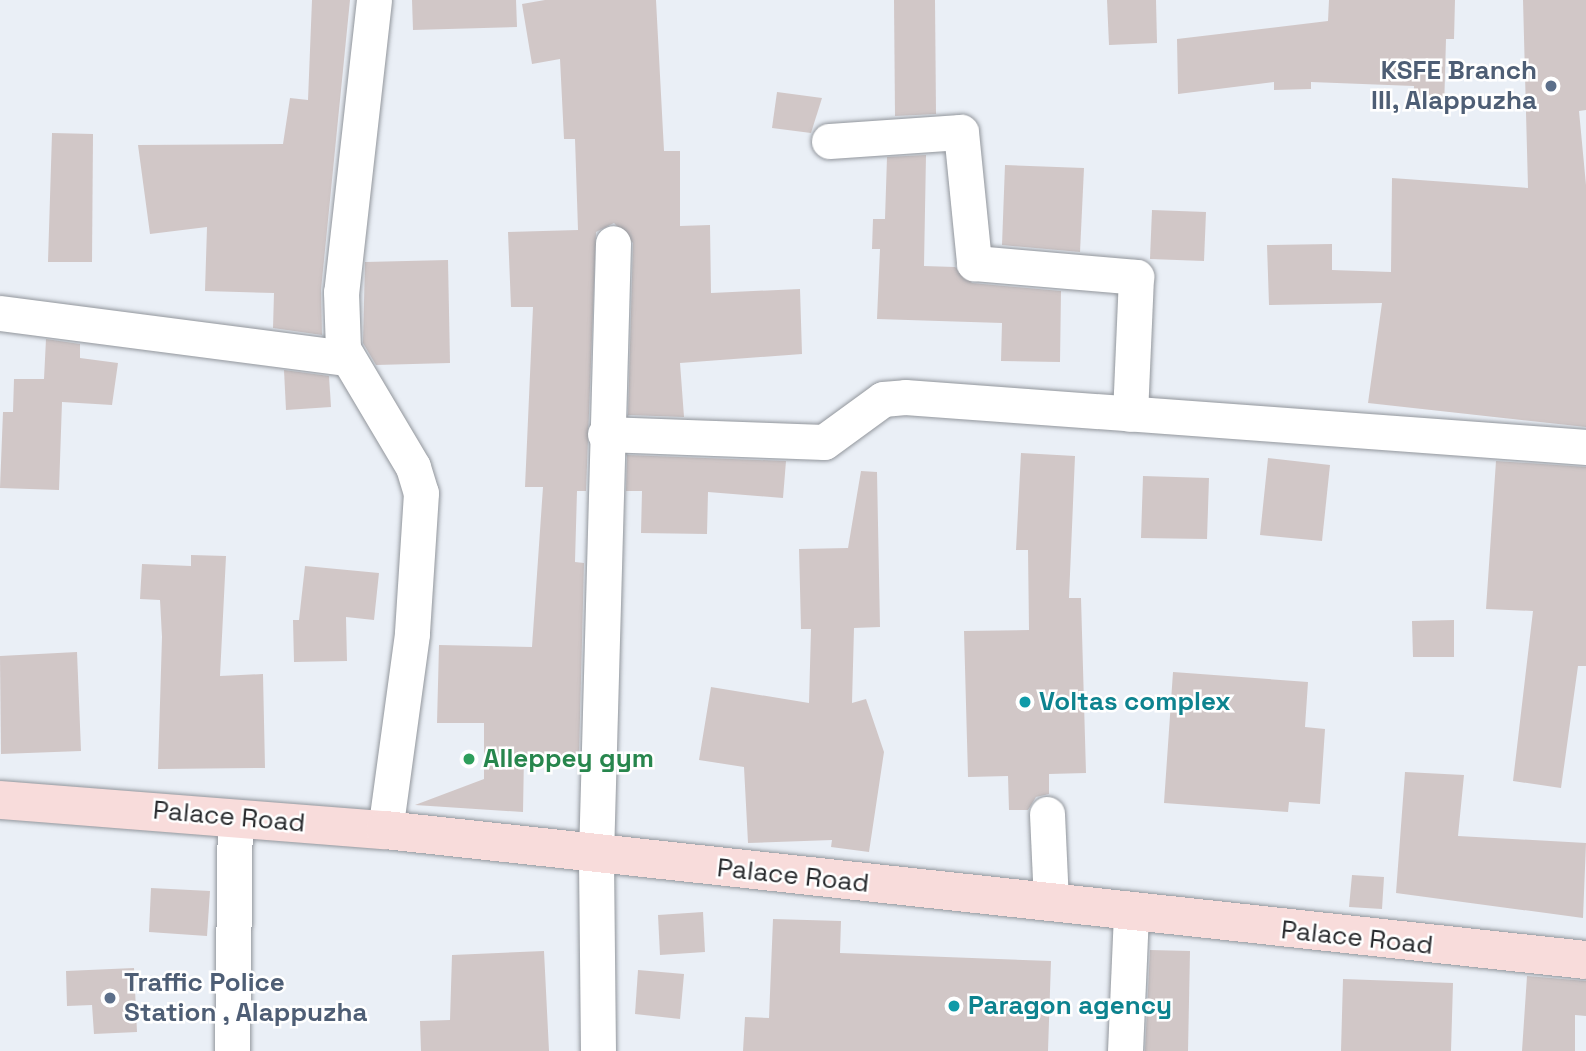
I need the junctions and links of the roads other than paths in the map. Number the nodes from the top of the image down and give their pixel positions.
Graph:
1 (374, 0) edge
2 (829, 141) dead end
3 (612, 243) dead end
4 (0, 313) edge
5 (346, 358) junction
6 (1130, 414) junction
7 (606, 434) junction
8 (1586, 447) edge
9 (0, 800) edge
10 (1047, 814) dead end
11 (235, 817) junction
12 (385, 830) junction
13 (596, 856) junction
14 (1051, 902) junction
15 (1131, 913) junction
16 (1586, 960) edge
17 (232, 1051) edge
18 (598, 1051) edge
19 (1125, 1051) edge

1 - 5 street
2 - 6 street
3 - 7 street
4 - 5 street
5 - 12 street
6 - 7 street
6 - 8 street
7 - 13 street
9 - 11 main road, Palace Road
10 - 14 street
11 - 12 main road, Palace Road
11 - 17 street
12 - 13 main road, Palace Road
13 - 14 main road, Palace Road
13 - 18 street
14 - 15 main road, Palace Road
15 - 16 main road, Palace Road
15 - 19 street

